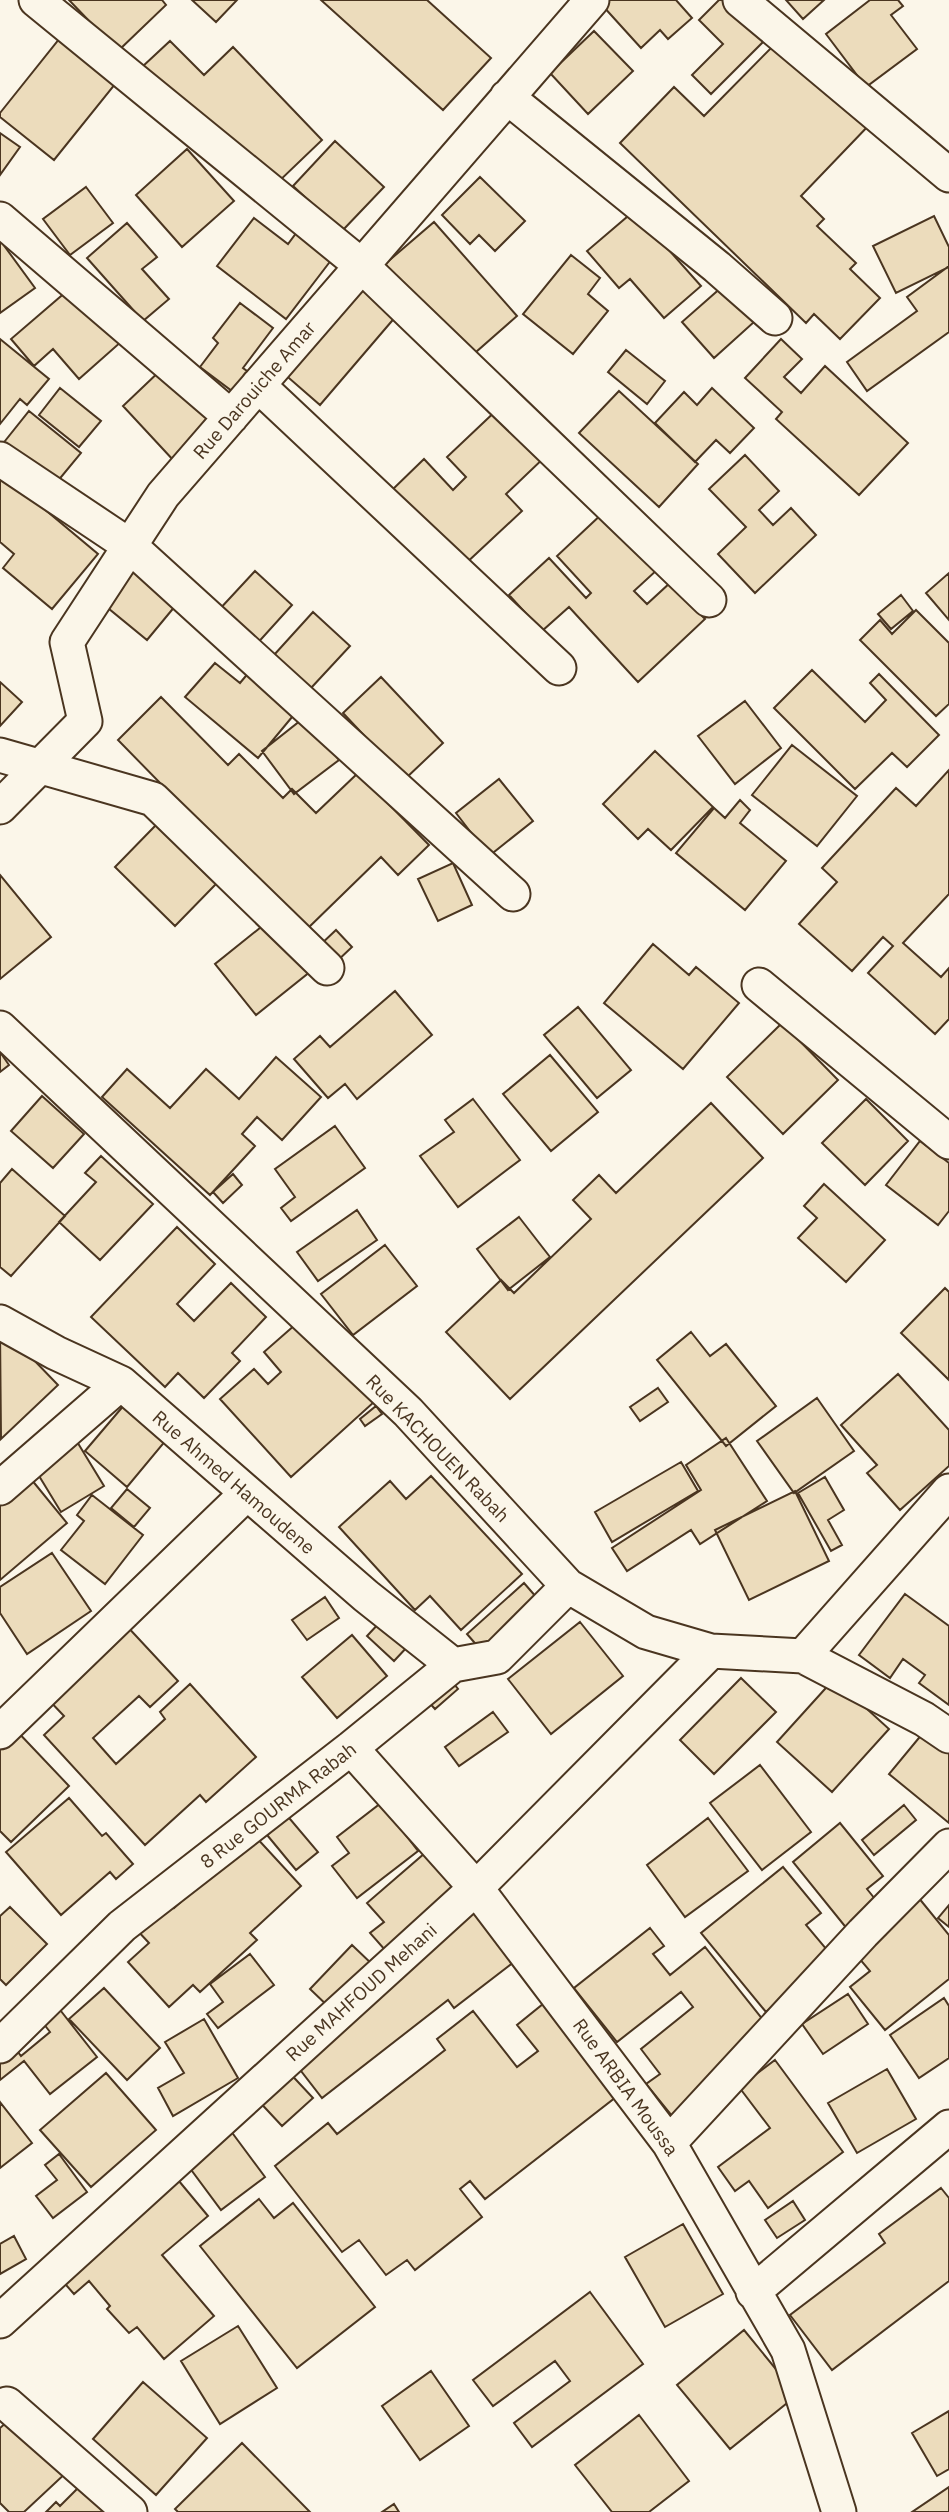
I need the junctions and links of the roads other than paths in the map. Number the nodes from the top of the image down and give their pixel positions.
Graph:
1 (36, 0) edge
2 (592, 0) edge
3 (740, 0) edge
4 (508, 97) junction
5 (949, 175) edge
6 (0, 219) edge
7 (362, 266) junction
8 (775, 318) dead end
9 (258, 385) junction
10 (231, 416) junction
11 (0, 459) edge
12 (130, 546) junction
13 (709, 600) dead end
14 (559, 668) dead end
15 (0, 755) edge
16 (41, 766) junction
17 (0, 807) edge
18 (513, 894) dead end
19 (327, 968) dead end
20 (759, 985) dead end
21 (0, 1028) edge
22 (949, 1142) edge
23 (0, 1322) edge
24 (121, 1383) junction
25 (0, 1488) edge
26 (949, 1491) edge
27 (247, 1493) junction
28 (568, 1586) junction
29 (711, 1651) junction
30 (803, 1656) junction
31 (453, 1665) junction
32 (0, 1732) edge
33 (949, 1736) edge
34 (351, 1748) junction
35 (949, 1846) edge
36 (476, 1888) junction
37 (0, 2046) edge
38 (949, 2127) edge
39 (669, 2143) junction
40 (753, 2292) junction
41 (0, 2321) edge
42 (3, 2405) edge
43 (130, 2512) edge
44 (839, 2512) edge

1 - 7 street
2 - 4 street, Rue Darouiche Amar
3 - 5 street
4 - 7 street, Rue Darouiche Amar
4 - 8 street
6 - 10 street
7 - 9 street, Rue Darouiche Amar
7 - 13 street
9 - 10 street, Rue Darouiche Amar
9 - 14 street
10 - 12 street, Rue Darouiche Amar
11 - 12 street
12 - 16 street, Rue Darouiche Amar
12 - 18 street
15 - 16 street
16 - 17 street, Rue Darouiche Amar
16 - 19 street
20 - 22 street
21 - 28 street, Rue KACHOUEN Rabah
23 - 24 street, Rue Ahmed Hamoudene
24 - 25 street
24 - 27 street, Rue Ahmed Hamoudene
26 - 30 street
27 - 31 street, Rue Ahmed Hamoudene
27 - 32 street
28 - 29 street, Rue KACHOUEN Rabah
28 - 31 street, 8 Rue GOURMA Rabah
29 - 30 street, Rue KACHOUEN Rabah
29 - 36 street, Rue MAHFOUD Mehani
30 - 33 street, Rue KACHOUEN Rabah
31 - 34 street, 8 Rue GOURMA Rabah
34 - 36 street, Rue ARBIA Moussa
34 - 37 street, 8 Rue GOURMA Rabah
35 - 39 street
36 - 39 street, Rue ARBIA Moussa
36 - 41 street, Rue MAHFOUD Mehani
38 - 40 street
39 - 40 street, Rue ARBIA Moussa
40 - 44 street, Rue ARBIA Moussa
42 - 43 street

